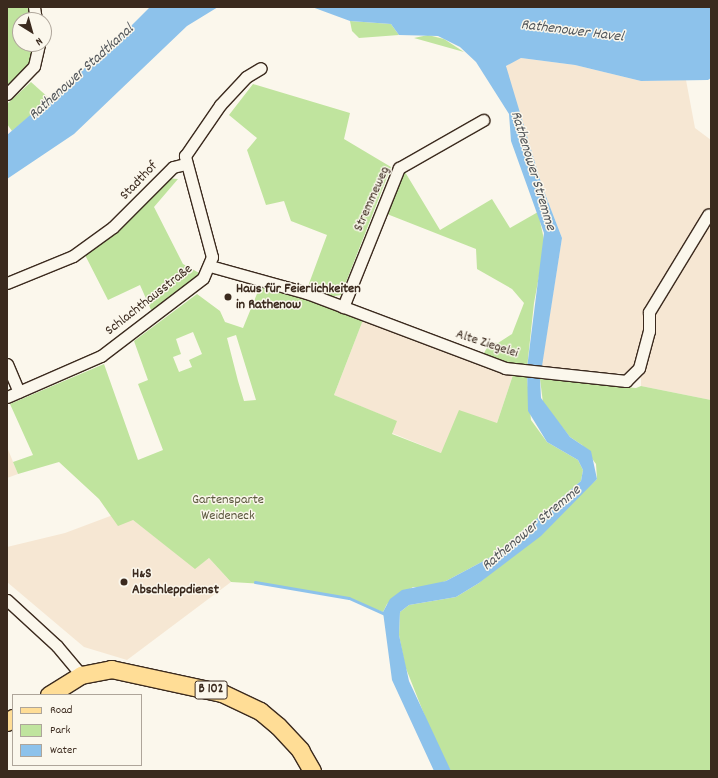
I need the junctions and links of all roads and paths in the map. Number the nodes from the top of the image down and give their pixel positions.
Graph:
1 (37, 52) edge
2 (261, 68) dead end
3 (7, 94) edge
4 (483, 120) dead end
5 (185, 164) junction
6 (708, 215) dead end
7 (210, 266) junction
8 (7, 283) edge
9 (343, 307) junction
10 (7, 364) edge
11 (19, 392) junction
12 (7, 397) edge
13 (7, 600) edge
14 (81, 675) junction
15 (51, 694) edge
16 (312, 771) edge

1 - 3 street
2 - 5 street
4 - 9 street, Stremmeweg
5 - 7 street, Schlachthausstraße
5 - 8 street, Stadthof
6 - 9 street, Alte Ziegelei
7 - 9 street, Alte Ziegelei
7 - 11 street, Schlachthausstraße
10 - 11 street
11 - 12 street, Schlachthausstraße
13 - 14 street
14 - 15 main road, B 102
14 - 16 main road, B 102

